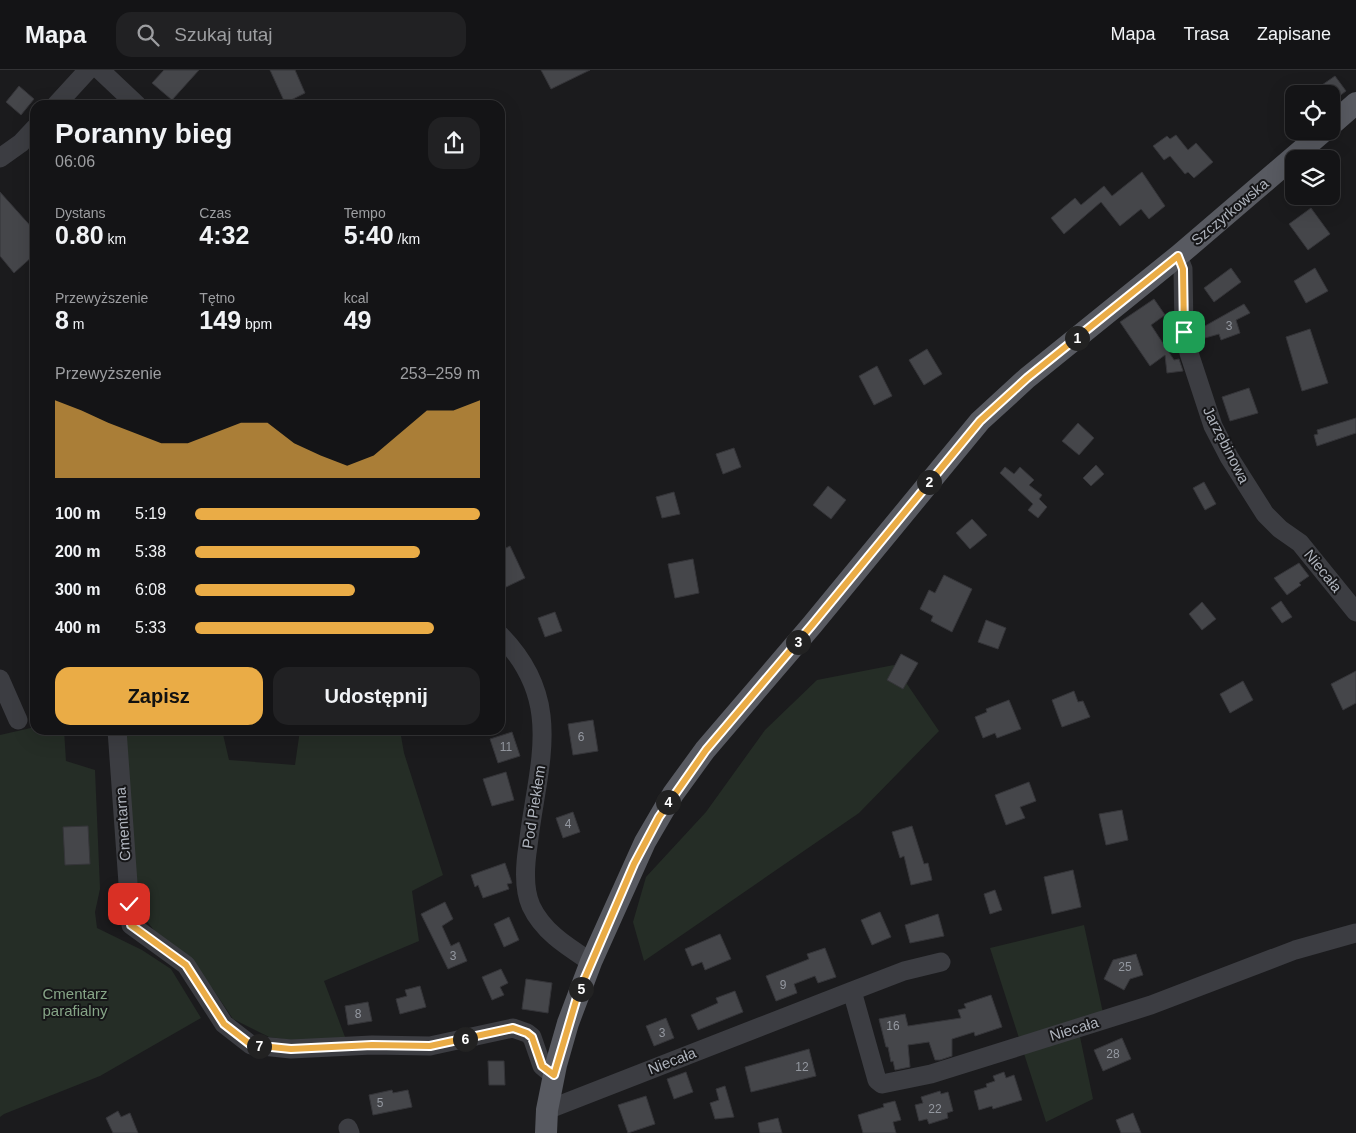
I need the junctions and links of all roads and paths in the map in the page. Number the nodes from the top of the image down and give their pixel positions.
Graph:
1 (88, 70) edge
2 (100, 70) edge
3 (61, 100) edge
4 (132, 100) edge
5 (1356, 103) edge
6 (1340, 117) edge
7 (30, 133) edge
8 (1313, 140) edge
9 (0, 158) edge
10 (1178, 256) junction
11 (1287, 533) joint
12 (1356, 612) edge
13 (505, 640) edge
14 (0, 679) edge
15 (21, 718) edge
16 (117, 735) edge
17 (1356, 933) edge
18 (591, 962) junction
19 (941, 962) dead end
20 (852, 991) junction
21 (554, 1075) junction
22 (548, 1110) junction
23 (546, 1133) edge

1 - 3 street
2 - 4 street
5 - 6 main road
7 - 9 street
8 - 10 main road, Szczyrkowska
10 - 11 street, Jarzębinowa
10 - 18 main road, Szczyrkowska
11 - 12 street, Niecała
13 - 18 street, Pod Piekłem
14 - 15 street
16 - 21 street, Cmentarna
17 - 20 street, Niecała
18 - 21 main road, Szczyrkowska
19 - 20 street, Niecała
20 - 22 street, Niecała
21 - 22 main road, Szczyrkowska
22 - 23 main road, Szczyrkowska

